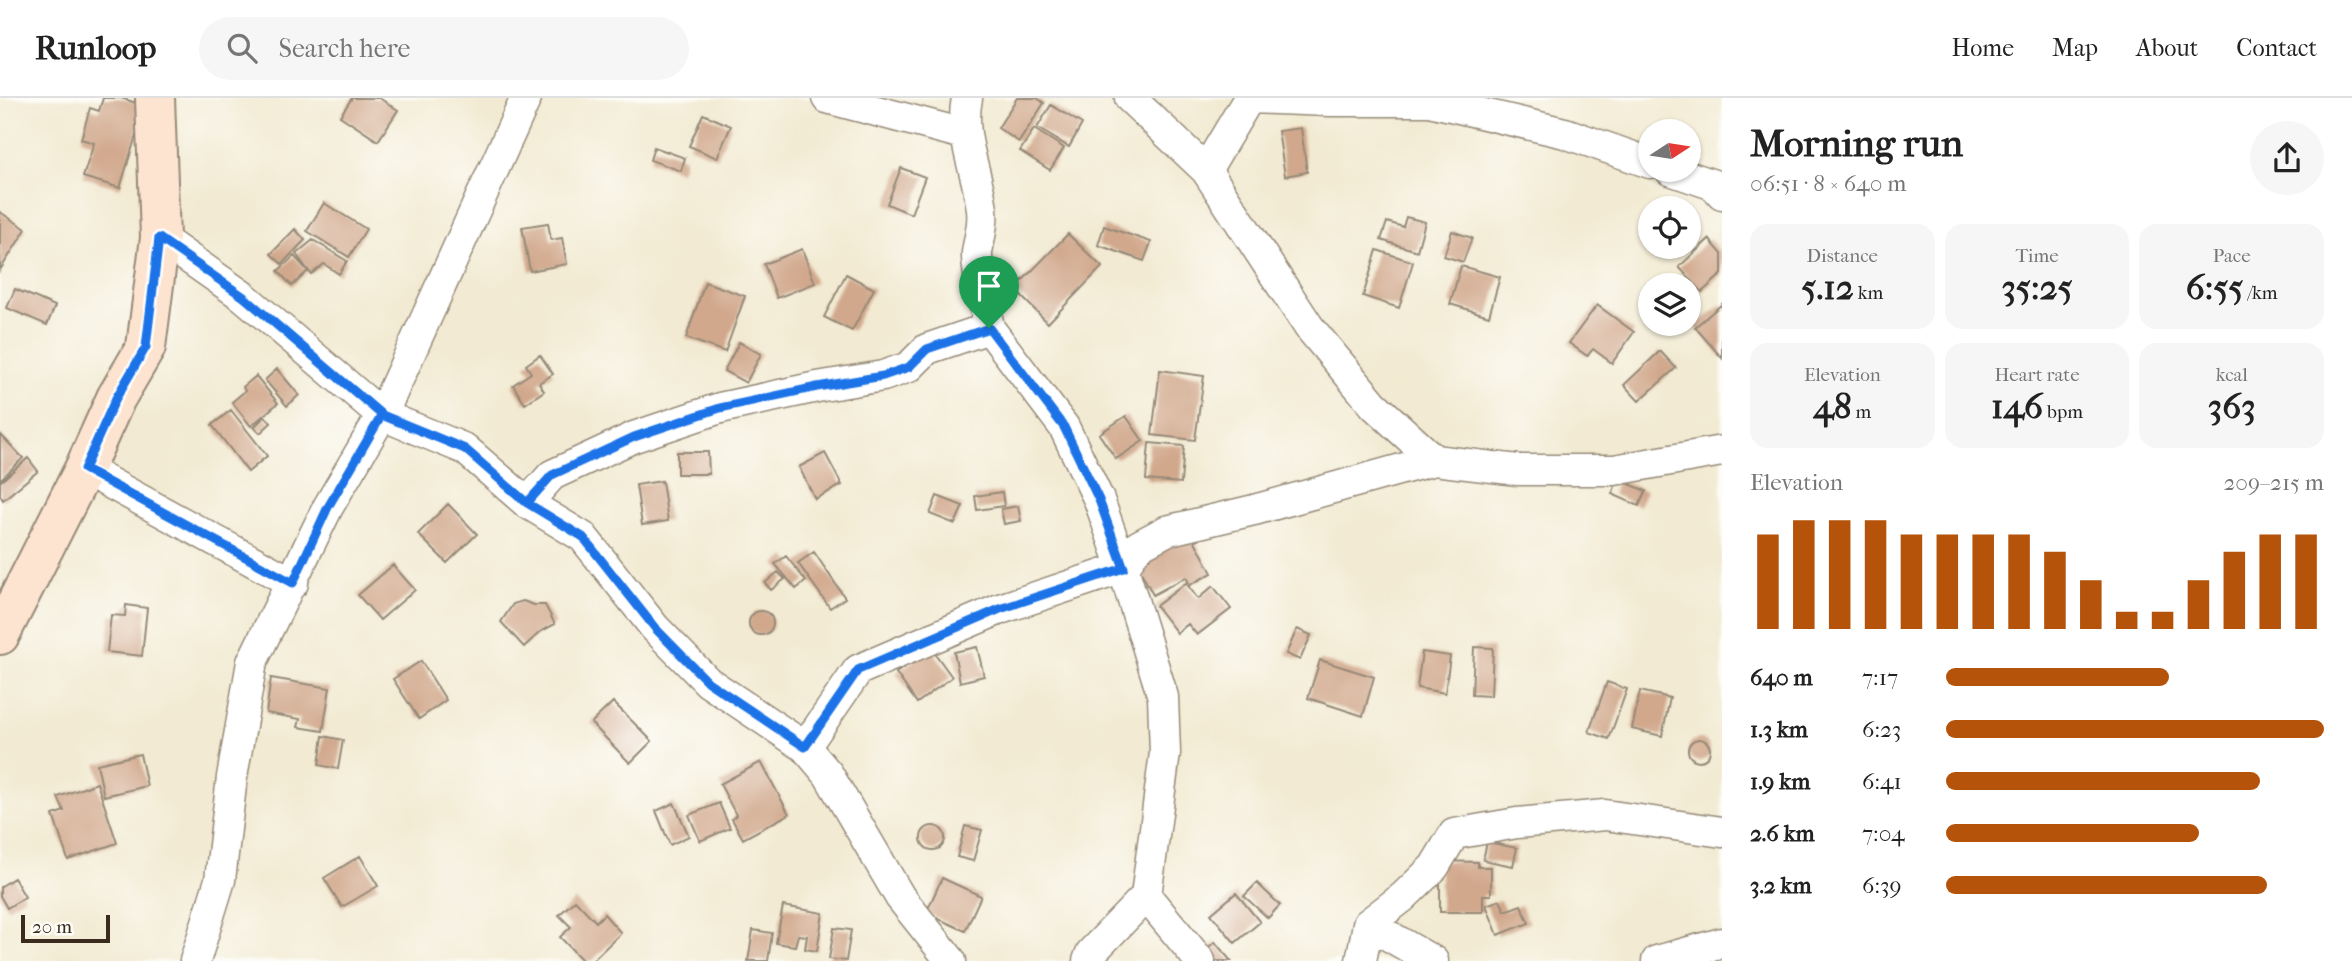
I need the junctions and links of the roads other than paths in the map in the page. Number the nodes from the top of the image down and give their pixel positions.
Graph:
1 (155, 98) edge
2 (526, 98) edge
3 (827, 98) edge
4 (967, 98) edge
5 (1130, 98) edge
6 (1249, 98) edge
7 (964, 134) junction
8 (1638, 159) edge
9 (1206, 170) junction
10 (1701, 178) edge
11 (1719, 183) edge
12 (159, 238) junction
13 (989, 328) junction
14 (382, 415) junction
15 (1722, 451) edge
16 (1434, 460) junction
17 (84, 469) junction
18 (527, 503) junction
19 (1124, 568) junction
20 (293, 583) junction
21 (0, 635) edge
22 (805, 747) junction
23 (1722, 832) edge
24 (1146, 896) junction
25 (1368, 924) junction
26 (1722, 943) edge
27 (195, 961) edge
28 (951, 961) edge
29 (1088, 961) edge
30 (1200, 961) edge
31 (1361, 961) edge
32 (1433, 961) edge
33 (1657, 961) edge

1 - 12 street
2 - 14 street
3 - 7 street
4 - 7 street
5 - 9 street
6 - 8 street
6 - 9 street
7 - 13 street
9 - 16 street
10 - 11 street
12 - 14 street
12 - 17 street
13 - 18 street
13 - 19 street
14 - 18 street
14 - 20 street
15 - 16 street
16 - 19 street
17 - 20 street
17 - 21 street
18 - 22 street
19 - 22 street
19 - 24 street
20 - 27 street
22 - 28 street
23 - 25 street
24 - 29 street
24 - 30 street
25 - 31 street
25 - 32 street
26 - 33 street

